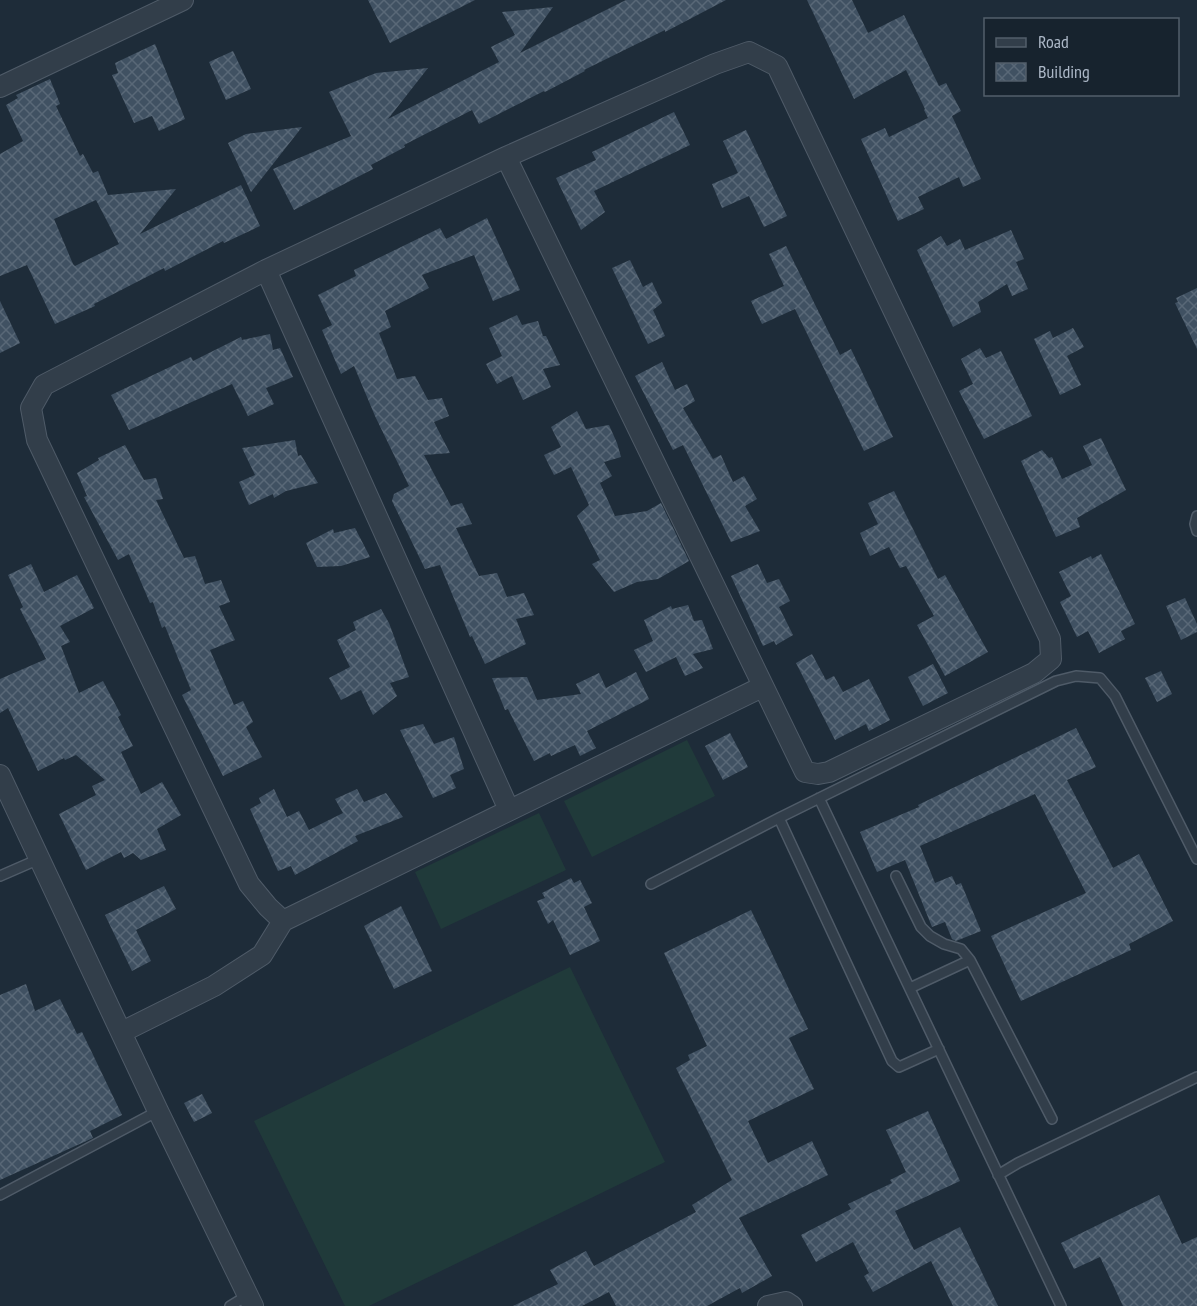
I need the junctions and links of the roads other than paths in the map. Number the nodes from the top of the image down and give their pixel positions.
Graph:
1 (183, 0) edge
2 (150, 8) edge
3 (0, 87) edge
4 (506, 157) junction
5 (266, 270) junction
6 (1197, 516) edge
7 (1197, 531) edge
8 (762, 687) junction
9 (0, 775) edge
10 (819, 798) junction
11 (509, 810) junction
12 (779, 818) junction
13 (1197, 859) edge
14 (39, 860) junction
15 (0, 876) edge
16 (896, 876) dead end
17 (651, 884) dead end
18 (283, 921) junction
19 (970, 960) junction
20 (910, 988) junction
21 (122, 1032) junction
22 (939, 1049) junction
23 (1197, 1077) edge
24 (158, 1111) junction
25 (1052, 1119) dead end
26 (998, 1175) junction
27 (0, 1195) edge
28 (250, 1300) edge
29 (230, 1306) edge
30 (768, 1306) edge
31 (792, 1306) edge
32 (1061, 1306) edge

1 - 2 street
2 - 3 street
4 - 5 street
4 - 8 street
4 - 8 street
5 - 11 street
5 - 18 street
6 - 7 lane
8 - 11 street
9 - 14 street
10 - 12 lane
10 - 13 lane
10 - 20 lane
11 - 18 street
12 - 17 lane
12 - 22 lane
14 - 15 lane
14 - 21 street
16 - 19 lane
18 - 21 street
19 - 20 lane
19 - 25 lane
20 - 22 lane
21 - 24 street
22 - 26 lane
23 - 26 lane
24 - 27 lane
24 - 28 street
26 - 32 lane
28 - 29 lane
30 - 31 street

